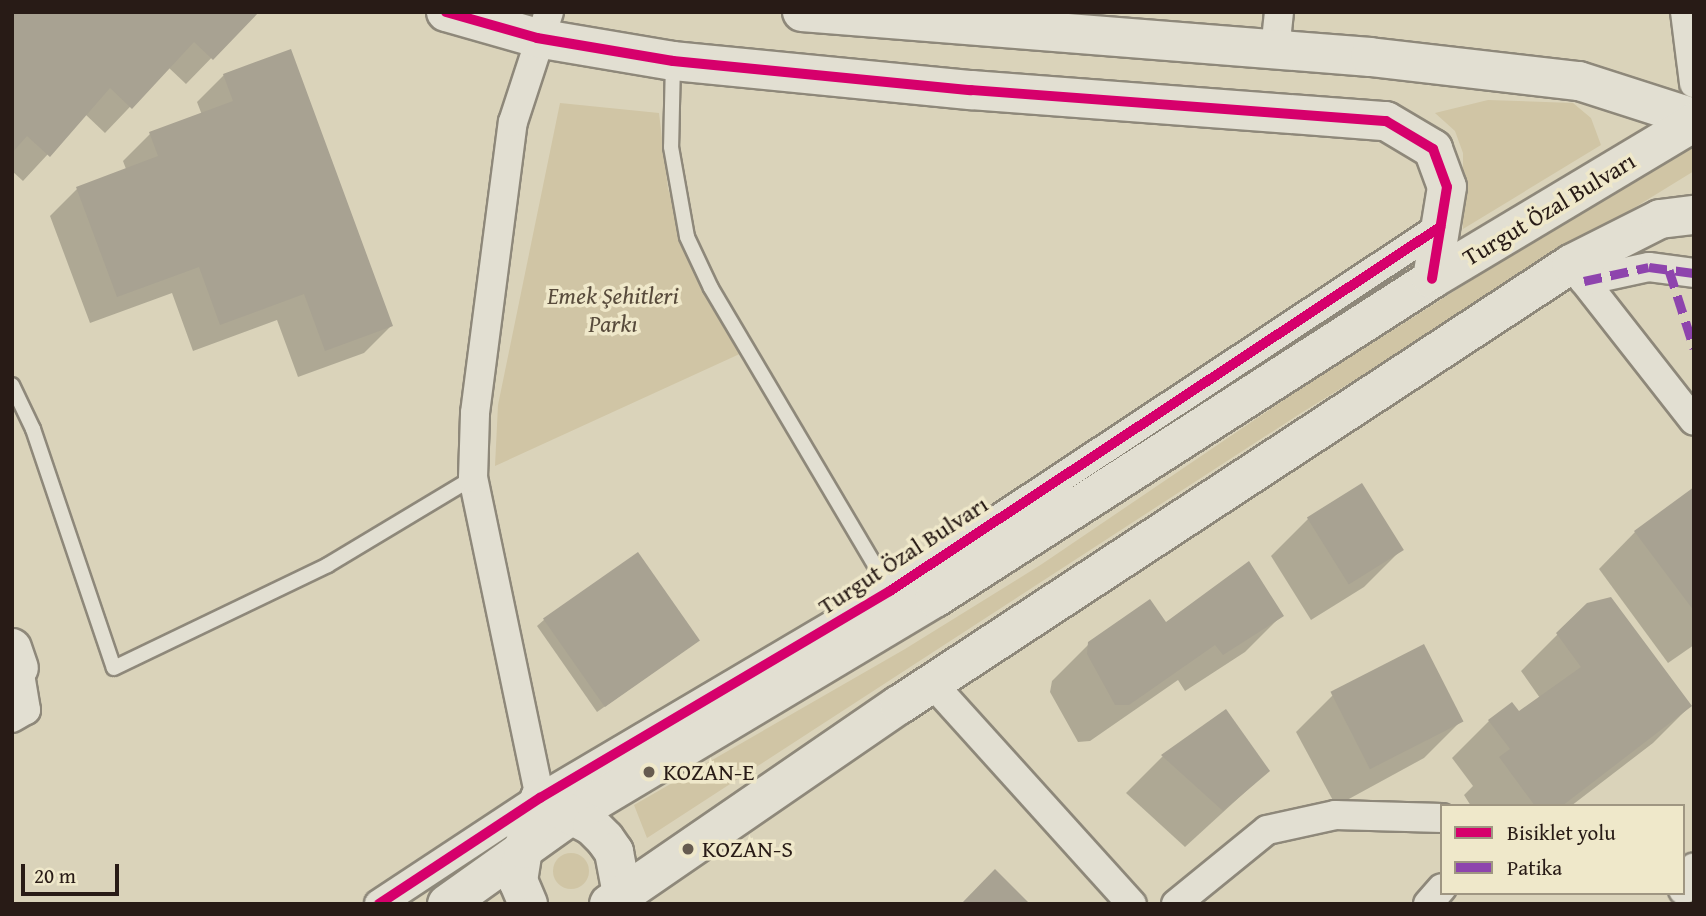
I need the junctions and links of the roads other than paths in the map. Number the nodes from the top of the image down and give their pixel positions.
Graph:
1 (446, 12) edge
2 (802, 12) edge
3 (1279, 12) edge
4 (1685, 12) edge
5 (1029, 22) edge
6 (543, 25) edge
7 (1275, 50) junction
8 (673, 61) junction
9 (1694, 83) edge
10 (1694, 120) edge
11 (1694, 215) edge
12 (1440, 227) junction
13 (1577, 272) junction
14 (1694, 273) edge
15 (1432, 279) junction
16 (12, 385) edge
17 (1694, 421) edge
18 (473, 478) junction
19 (890, 591) junction
20 (16, 658) edge
21 (932, 683) junction
22 (12, 718) edge
23 (556, 806) junction
24 (1440, 818) edge
25 (523, 849) junction
26 (1694, 867) edge
27 (1685, 886) edge
28 (1440, 890) edge
29 (620, 901) edge
30 (379, 904) edge
31 (447, 904) edge
32 (528, 904) edge
33 (1132, 904) edge
34 (1176, 904) edge
35 (1428, 904) edge

1 - 6 main road
2 - 5 main road
3 - 7 street
4 - 9 street
5 - 7 main road
6 - 8 main road
6 - 18 street
7 - 10 main road
8 - 12 main road
8 - 19 lane
10 - 15 main road, Turgut Özal Bulvarı
11 - 13 main road
12 - 15 main road
12 - 19 street, Turgut Özal Bulvarı
13 - 14 street
13 - 17 street
13 - 21 main road
15 - 23 main road, Turgut Özal Bulvarı
16 - 18 lane
18 - 23 street
19 - 23 street, Turgut Özal Bulvarı
20 - 22 street
21 - 29 main road
21 - 33 street
23 - 25 main road, Turgut Özal Bulvarı
23 - 29 main road
23 - 30 street, Turgut Özal Bulvarı
24 - 34 street
25 - 31 main road, Turgut Özal Bulvarı
25 - 32 main road
26 - 27 street
28 - 35 street

